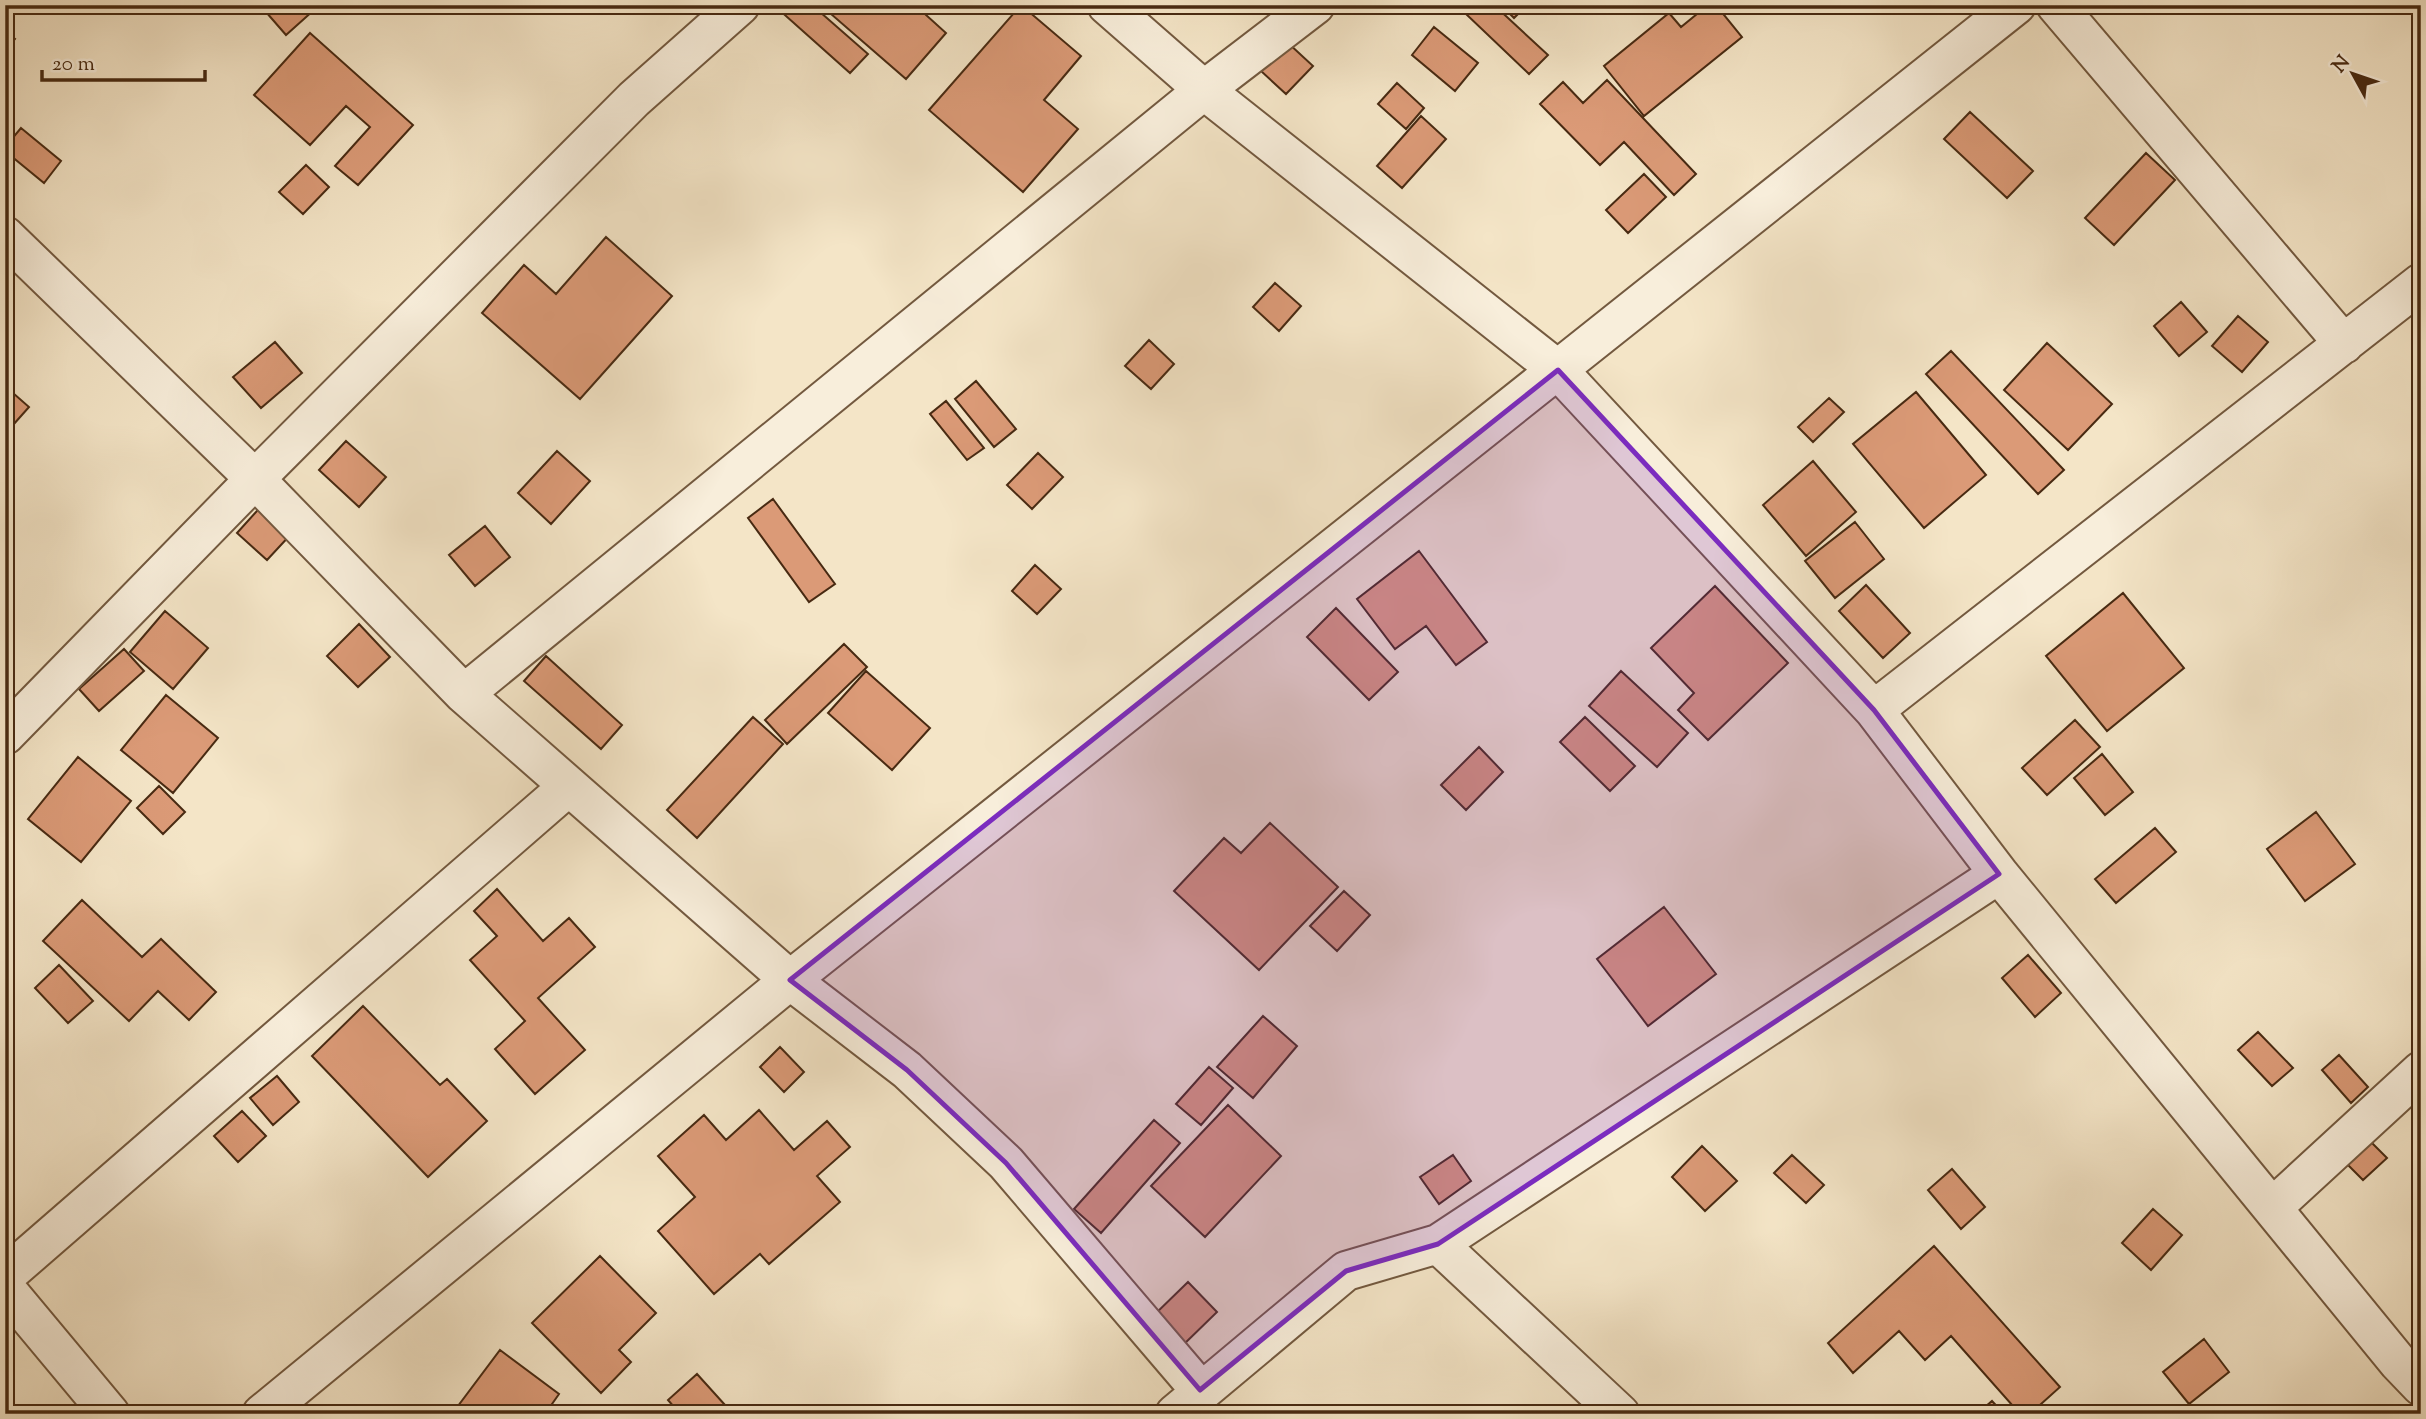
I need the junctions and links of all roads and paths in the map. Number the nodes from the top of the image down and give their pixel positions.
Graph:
1 (740, 5) edge
2 (1107, 5) edge
3 (1315, 5) edge
4 (2016, 5) edge
5 (2056, 5) edge
6 (1204, 90) junction
7 (5, 236) edge
8 (2421, 283) edge
9 (2344, 344) junction
10 (1558, 370) junction
11 (255, 480) junction
12 (464, 694) junction
13 (1874, 710) junction
14 (5, 735) edge
15 (569, 786) junction
16 (1999, 874) junction
17 (790, 980) junction
18 (2421, 1071) edge
19 (2272, 1208) junction
20 (1438, 1244) junction
21 (5, 1276) edge
22 (5, 1288) edge
23 (2413, 1365) edge
24 (1187, 1402) edge
25 (110, 1414) edge
26 (262, 1414) edge
27 (1620, 1414) edge

1 - 11 street
2 - 6 street
3 - 6 street
4 - 10 street
5 - 9 street
6 - 10 street
6 - 12 street
7 - 11 street
8 - 9 street
9 - 13 street
10 - 13 street
10 - 17 street
11 - 12 street
11 - 14 street
12 - 15 street
13 - 16 street
15 - 17 street
15 - 21 street
16 - 19 street
16 - 20 street
17 - 24 street
17 - 26 street
18 - 19 street
19 - 23 street
20 - 24 street
20 - 27 street
22 - 25 street

